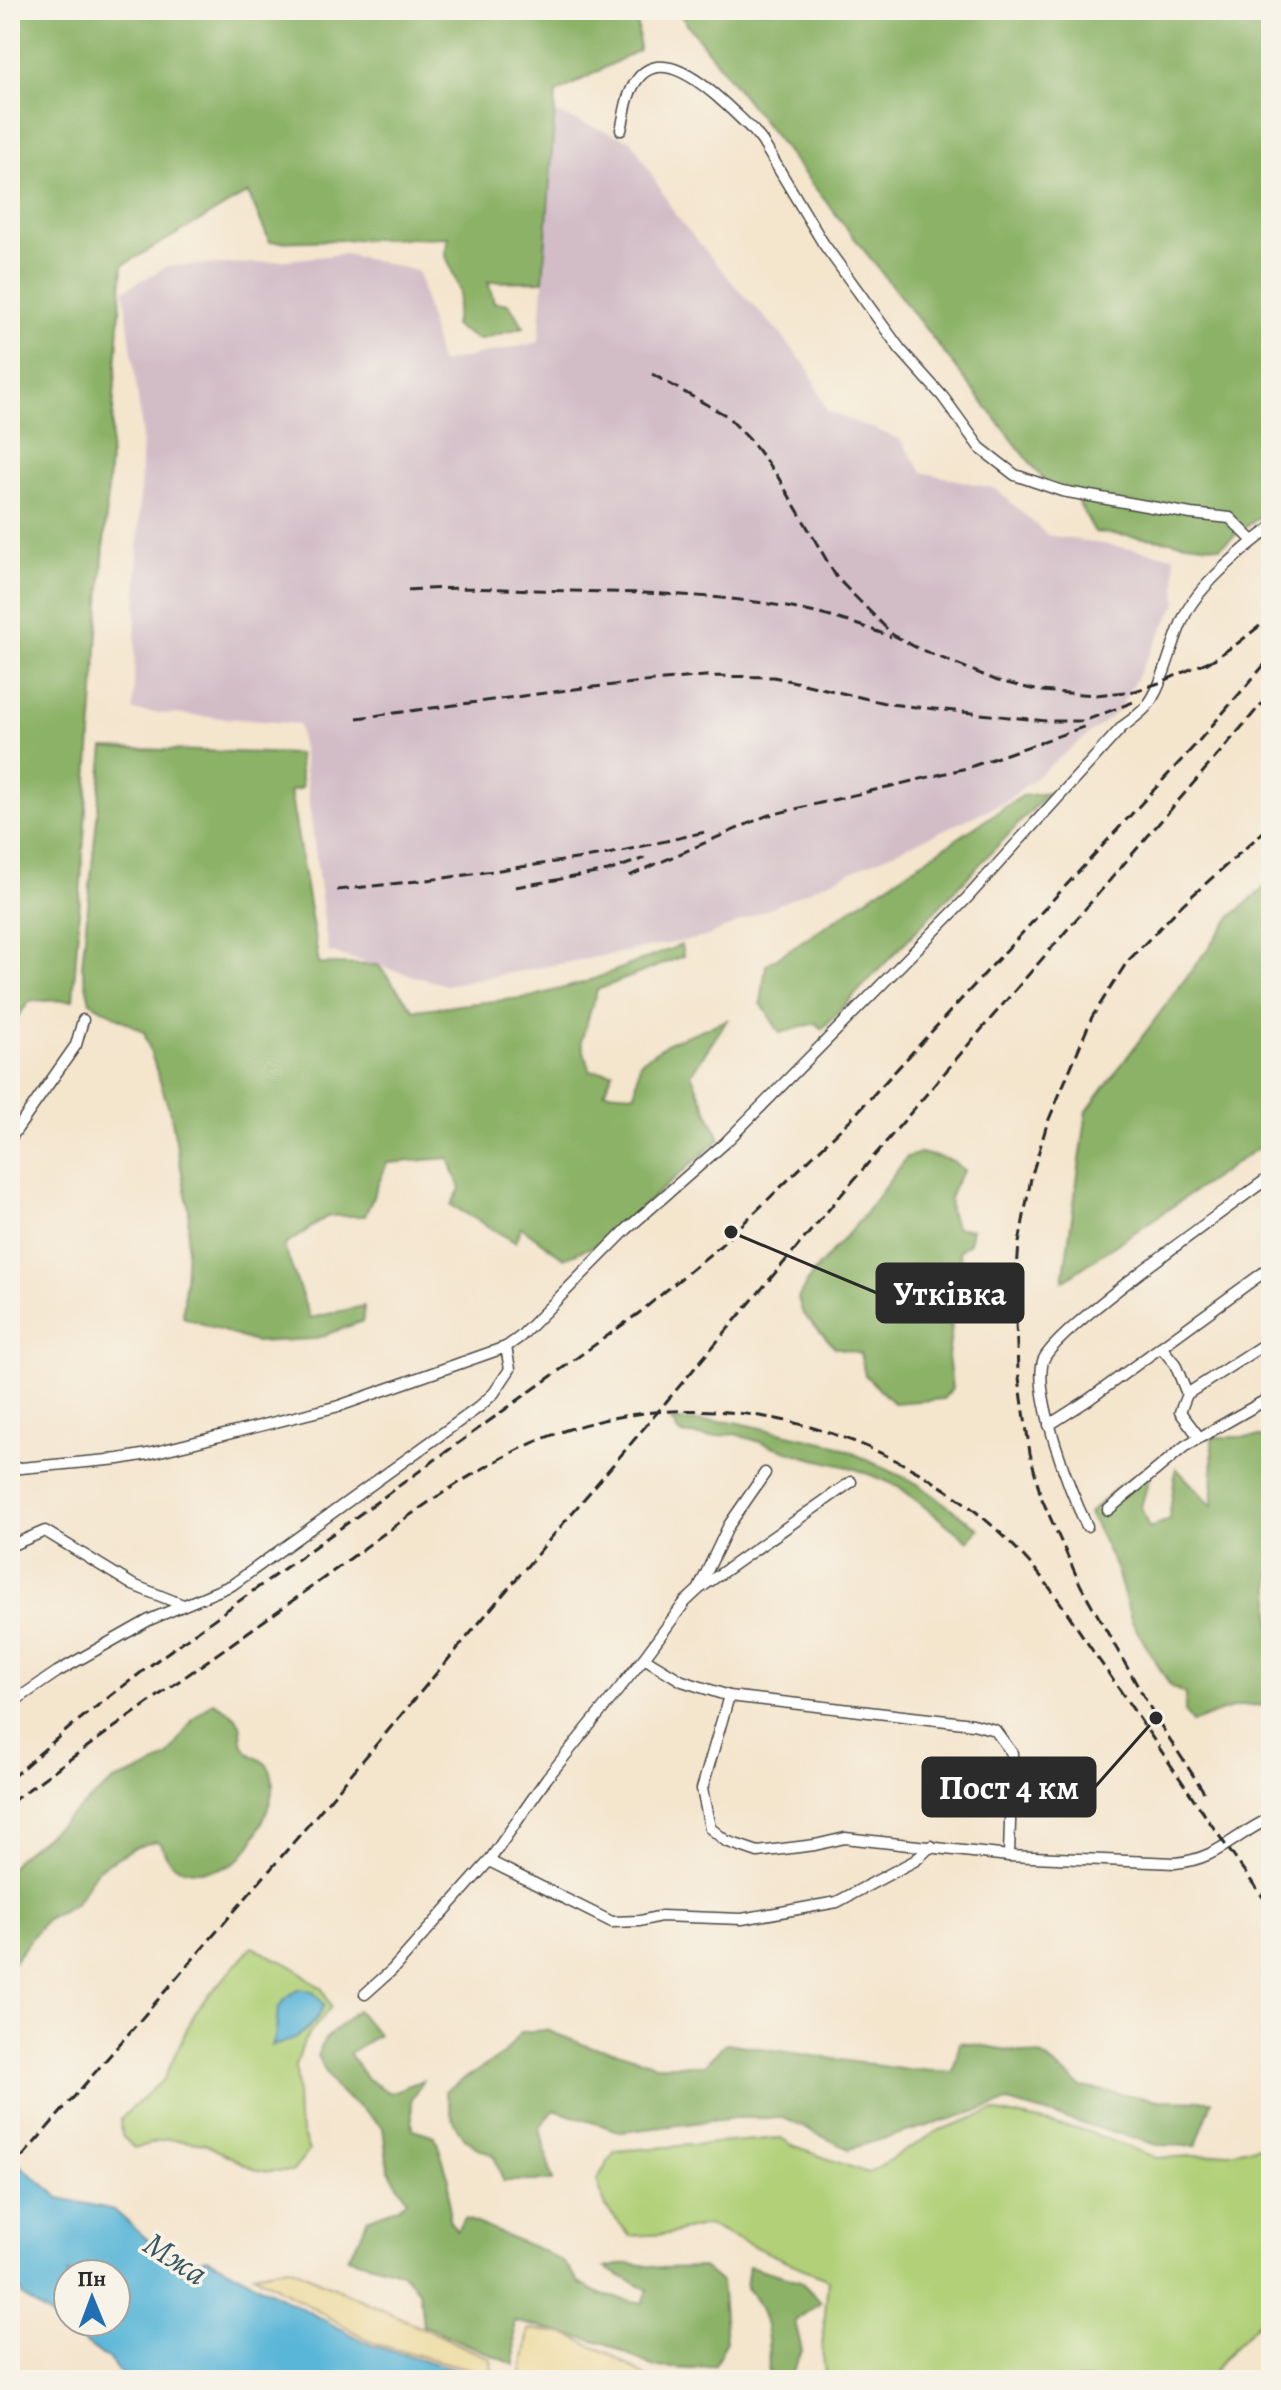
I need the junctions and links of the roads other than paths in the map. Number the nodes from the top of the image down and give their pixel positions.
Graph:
1 (621, 130) dead end
2 (1271, 528) edge
3 (1253, 541) junction
4 (83, 1020) dead end
5 (10, 1139) edge
6 (1271, 1176) edge
7 (1271, 1267) edge
8 (1271, 1340) edge
9 (506, 1347) junction
10 (1161, 1347) junction
11 (1187, 1394) junction
12 (1271, 1397) edge
13 (1049, 1425) junction
14 (1199, 1437) junction
15 (10, 1469) edge
16 (765, 1473) dead end
17 (851, 1482) dead end
18 (1108, 1510) dead end
19 (1087, 1526) dead end
20 (10, 1546) edge
21 (699, 1589) junction
22 (183, 1605) junction
23 (644, 1658) junction
24 (729, 1696) junction
25 (10, 1704) edge
26 (1271, 1818) edge
27 (931, 1846) junction
28 (1009, 1856) junction
29 (489, 1861) junction
30 (365, 1994) dead end

1 - 3 street
2 - 3 street
3 - 9 street
4 - 5 street
6 - 13 street
7 - 10 street
8 - 11 street
9 - 15 street
9 - 22 street
10 - 11 street
10 - 13 street
11 - 14 street
12 - 14 street
13 - 19 street
14 - 18 street
16 - 21 street
17 - 21 street
20 - 22 street
21 - 23 street
22 - 25 street
23 - 24 street
23 - 29 street
24 - 27 street
24 - 28 street
26 - 28 street
27 - 28 street
27 - 29 street
29 - 30 street

